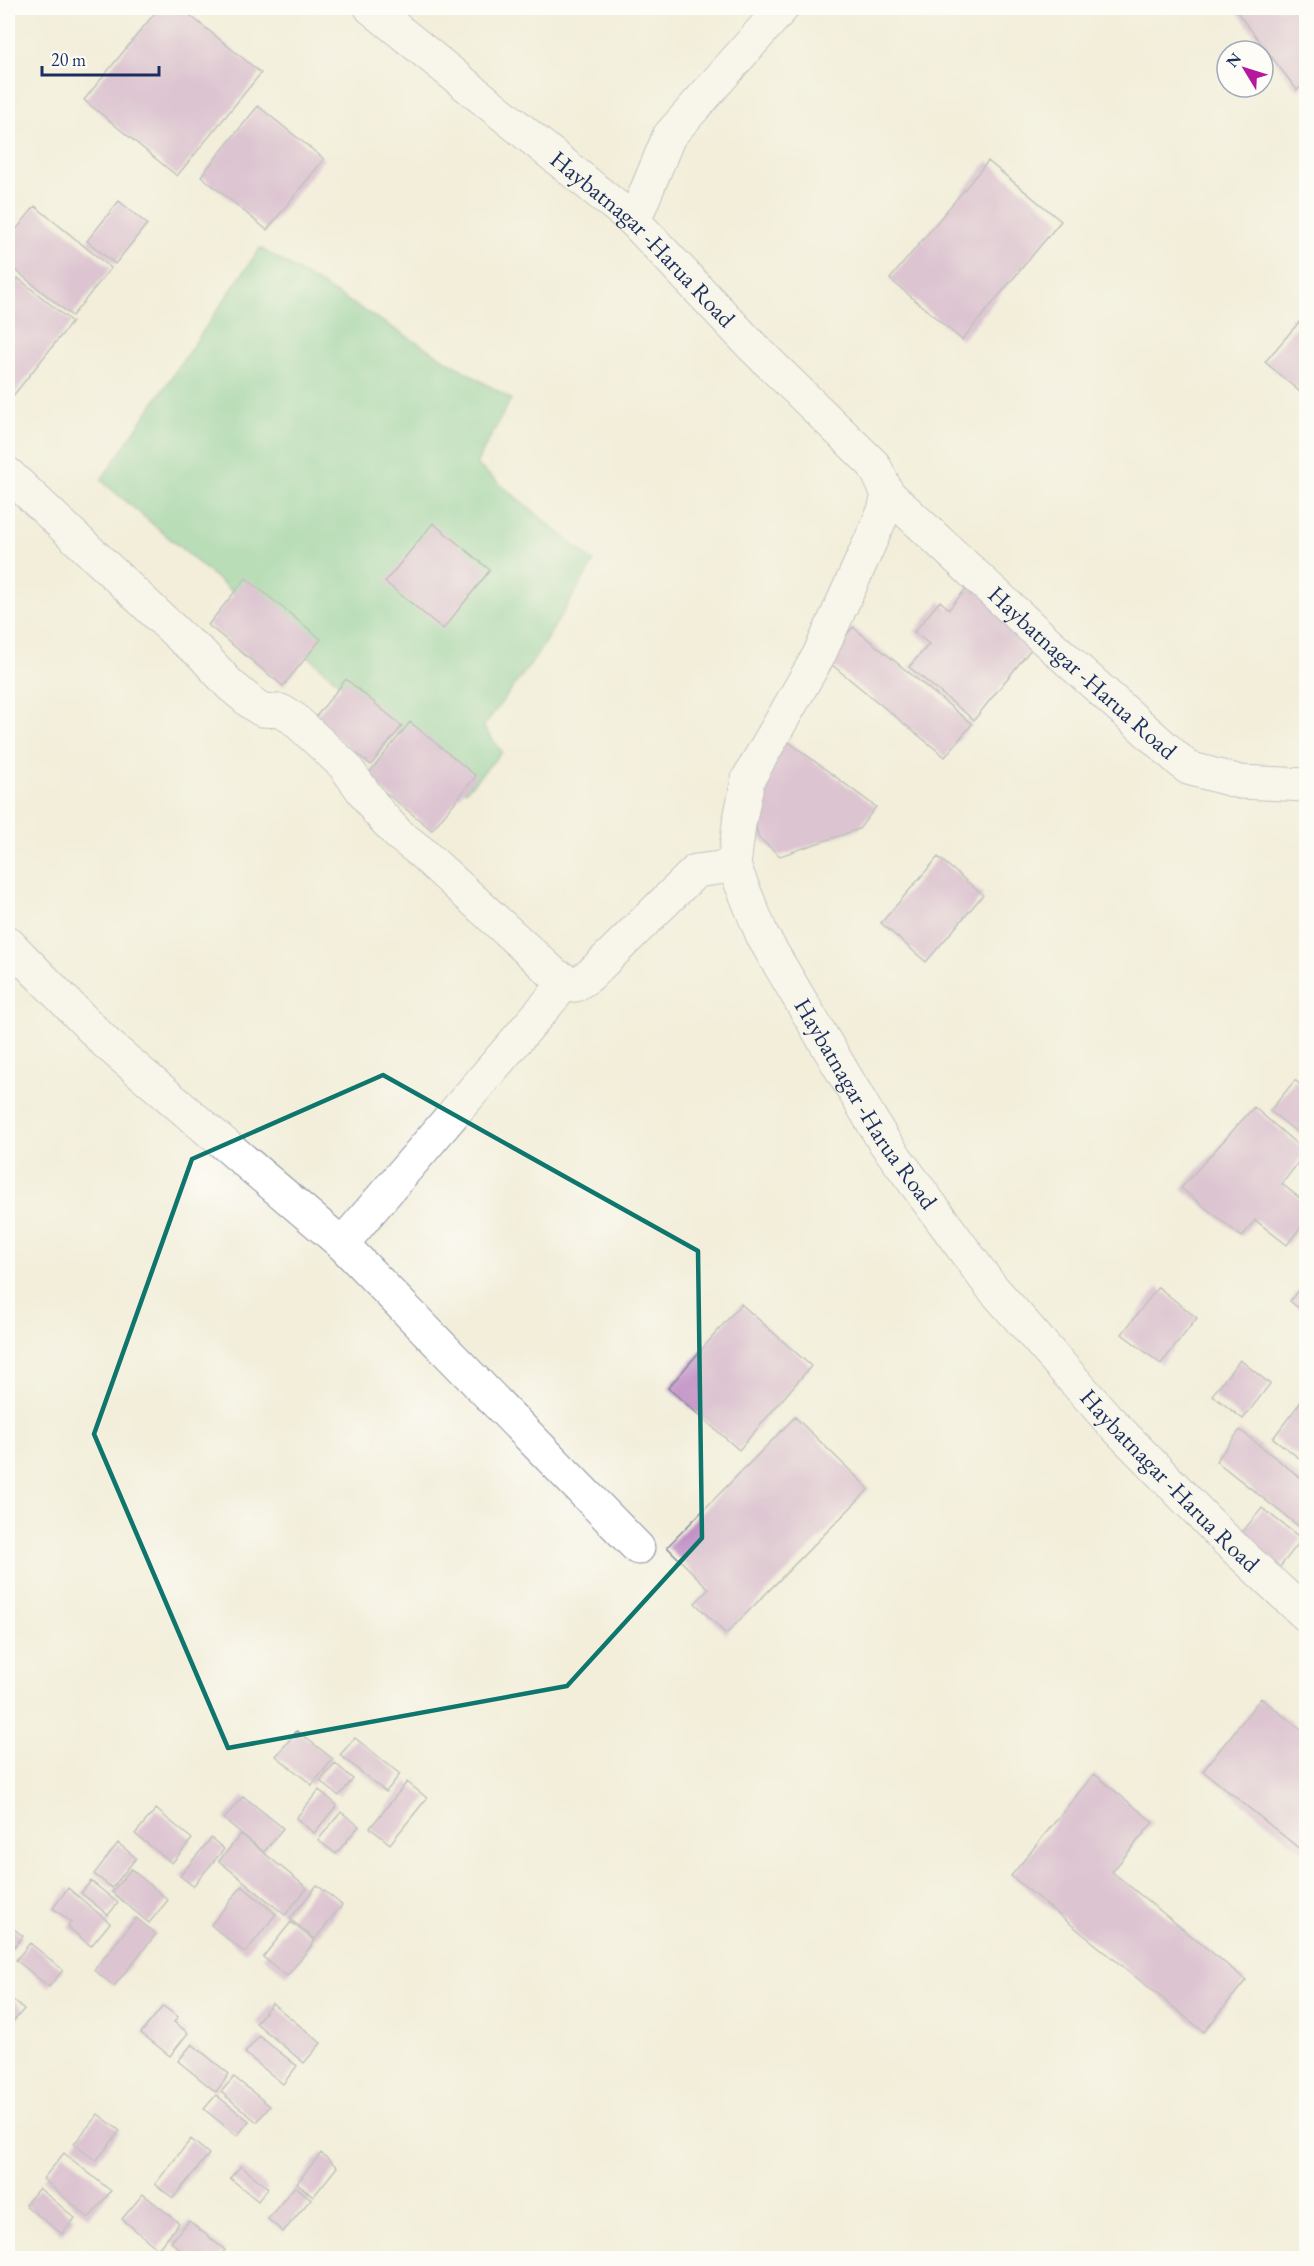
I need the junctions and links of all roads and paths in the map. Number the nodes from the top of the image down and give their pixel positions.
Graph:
1 (371, 8) edge
2 (782, 8) edge
3 (634, 221) junction
4 (8, 474) edge
5 (888, 494) junction
6 (1306, 785) edge
7 (734, 866) junction
8 (8, 943) edge
9 (566, 982) junction
10 (342, 1244) junction
11 (638, 1548) dead end
12 (1306, 1615) edge

1 - 3 street, Haybatnagar -Harua Road
2 - 3 street
3 - 5 street, Haybatnagar -Harua Road
4 - 9 street
5 - 6 street, Haybatnagar -Harua Road
5 - 7 street, Haybatnagar -Harua Road
7 - 9 street
7 - 12 street, Haybatnagar -Harua Road
8 - 10 street
9 - 10 street
10 - 11 street

